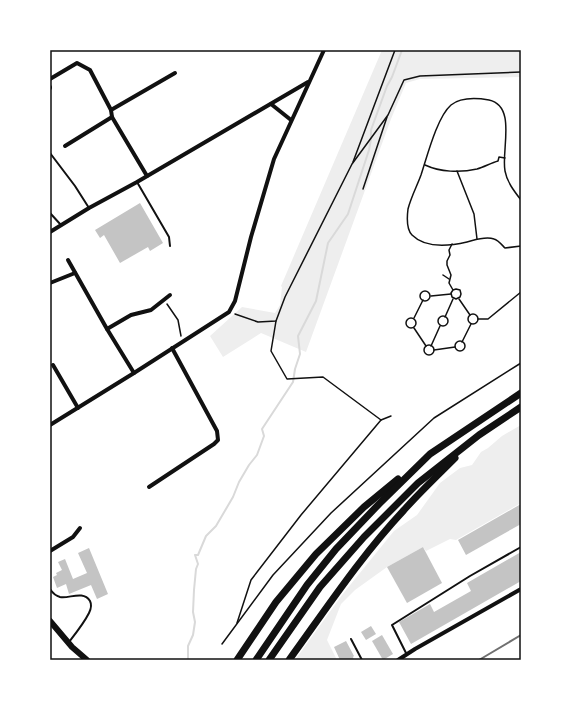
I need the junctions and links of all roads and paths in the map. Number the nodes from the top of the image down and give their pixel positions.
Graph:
1 (324, 50) edge
2 (395, 50) edge
3 (521, 72) edge
4 (175, 73) dead end
5 (50, 79) edge
6 (308, 82) junction
7 (270, 104) junction
8 (111, 110) junction
9 (388, 115) junction
10 (112, 118) junction
11 (291, 120) junction
12 (65, 146) dead end
13 (50, 153) edge
14 (505, 158) junction
15 (352, 164) junction
16 (425, 165) junction
17 (457, 171) junction
18 (147, 176) junction
19 (137, 182) junction
20 (363, 189) dead end
21 (521, 200) edge
22 (89, 208) junction
23 (50, 213) edge
24 (62, 226) junction
25 (50, 232) edge
26 (477, 239) junction
27 (452, 244) junction
28 (170, 246) dead end
29 (521, 246) edge
30 (68, 260) dead end
31 (75, 273) junction
32 (442, 275) dead end
33 (449, 279) junction
34 (50, 283) edge
35 (453, 290) junction
36 (521, 292) edge
37 (451, 294) junction
38 (170, 295) dead end
39 (430, 296) junction
40 (454, 298) junction
41 (458, 298) junction
42 (164, 300) junction
43 (423, 300) junction
44 (229, 312) junction
45 (470, 315) junction
46 (445, 317) junction
47 (414, 318) junction
48 (478, 319) junction
49 (276, 321) junction
50 (470, 324) junction
51 (440, 326) junction
52 (414, 328) junction
53 (107, 329) junction
54 (182, 342) junction
55 (462, 342) junction
56 (426, 346) junction
57 (431, 346) junction
58 (455, 347) junction
59 (172, 348) junction
60 (434, 350) junction
61 (521, 363) edge
62 (53, 365) dead end
63 (134, 373) junction
64 (521, 393) edge
65 (521, 407) edge
66 (78, 408) junction
67 (391, 416) dead end
68 (381, 420) junction
69 (50, 425) edge
70 (479, 435) junction
71 (430, 454) junction
72 (149, 487) dead end
73 (80, 528) dead end
74 (521, 547) edge
75 (50, 551) edge
76 (50, 589) edge
77 (521, 589) edge
78 (50, 622) edge
79 (236, 625) junction
80 (351, 639) dead end
81 (68, 643) junction
82 (222, 644) dead end
83 (407, 654) junction
84 (87, 660) edge
85 (237, 660) edge
86 (256, 660) edge
87 (269, 660) edge
88 (289, 660) edge
89 (362, 660) edge
90 (398, 660) edge

1 - 6 street
2 - 15 path
3 - 9 path
4 - 8 street
5 - 8 street
6 - 7 street
6 - 11 street
7 - 11 street
7 - 18 street
8 - 10 street
9 - 15 path
9 - 20 path
10 - 12 street
10 - 18 street
11 - 44 street
13 - 22 lane
14 - 16 path
14 - 17 path
14 - 21 path
15 - 49 path
16 - 17 path
16 - 27 path
17 - 26 path
18 - 19 street
19 - 22 street
19 - 28 lane
22 - 24 street
23 - 24 lane
24 - 25 street
26 - 27 path
26 - 29 path
27 - 33 path
30 - 31 street
31 - 34 street
31 - 53 street
32 - 33 path
33 - 35 path
35 - 37 path
35 - 41 path
36 - 48 path
37 - 39 path
37 - 40 path
38 - 42 street
39 - 43 path
39 - 43 path
40 - 41 path
40 - 46 path
41 - 45 path
42 - 53 street
42 - 54 path
43 - 47 path
44 - 49 path
44 - 54 street
45 - 48 path
45 - 50 path
46 - 51 path
46 - 51 path
47 - 52 path
47 - 52 path
48 - 50 path
49 - 68 path
50 - 55 path
51 - 57 path
52 - 56 path
53 - 63 street
54 - 59 street
55 - 58 path
55 - 58 path
56 - 57 path
56 - 60 path
57 - 60 path
58 - 60 path
59 - 63 street
59 - 72 street
61 - 79 path
62 - 66 street
63 - 66 street
64 - 71 highway
65 - 70 highway
66 - 69 street
67 - 68 path
68 - 79 path
70 - 87 highway
70 - 88 highway
71 - 85 highway
71 - 86 highway
73 - 75 street
74 - 83 lane
76 - 81 lane
77 - 83 street
78 - 81 main road
79 - 82 path
80 - 89 lane
81 - 84 main road
83 - 90 street

